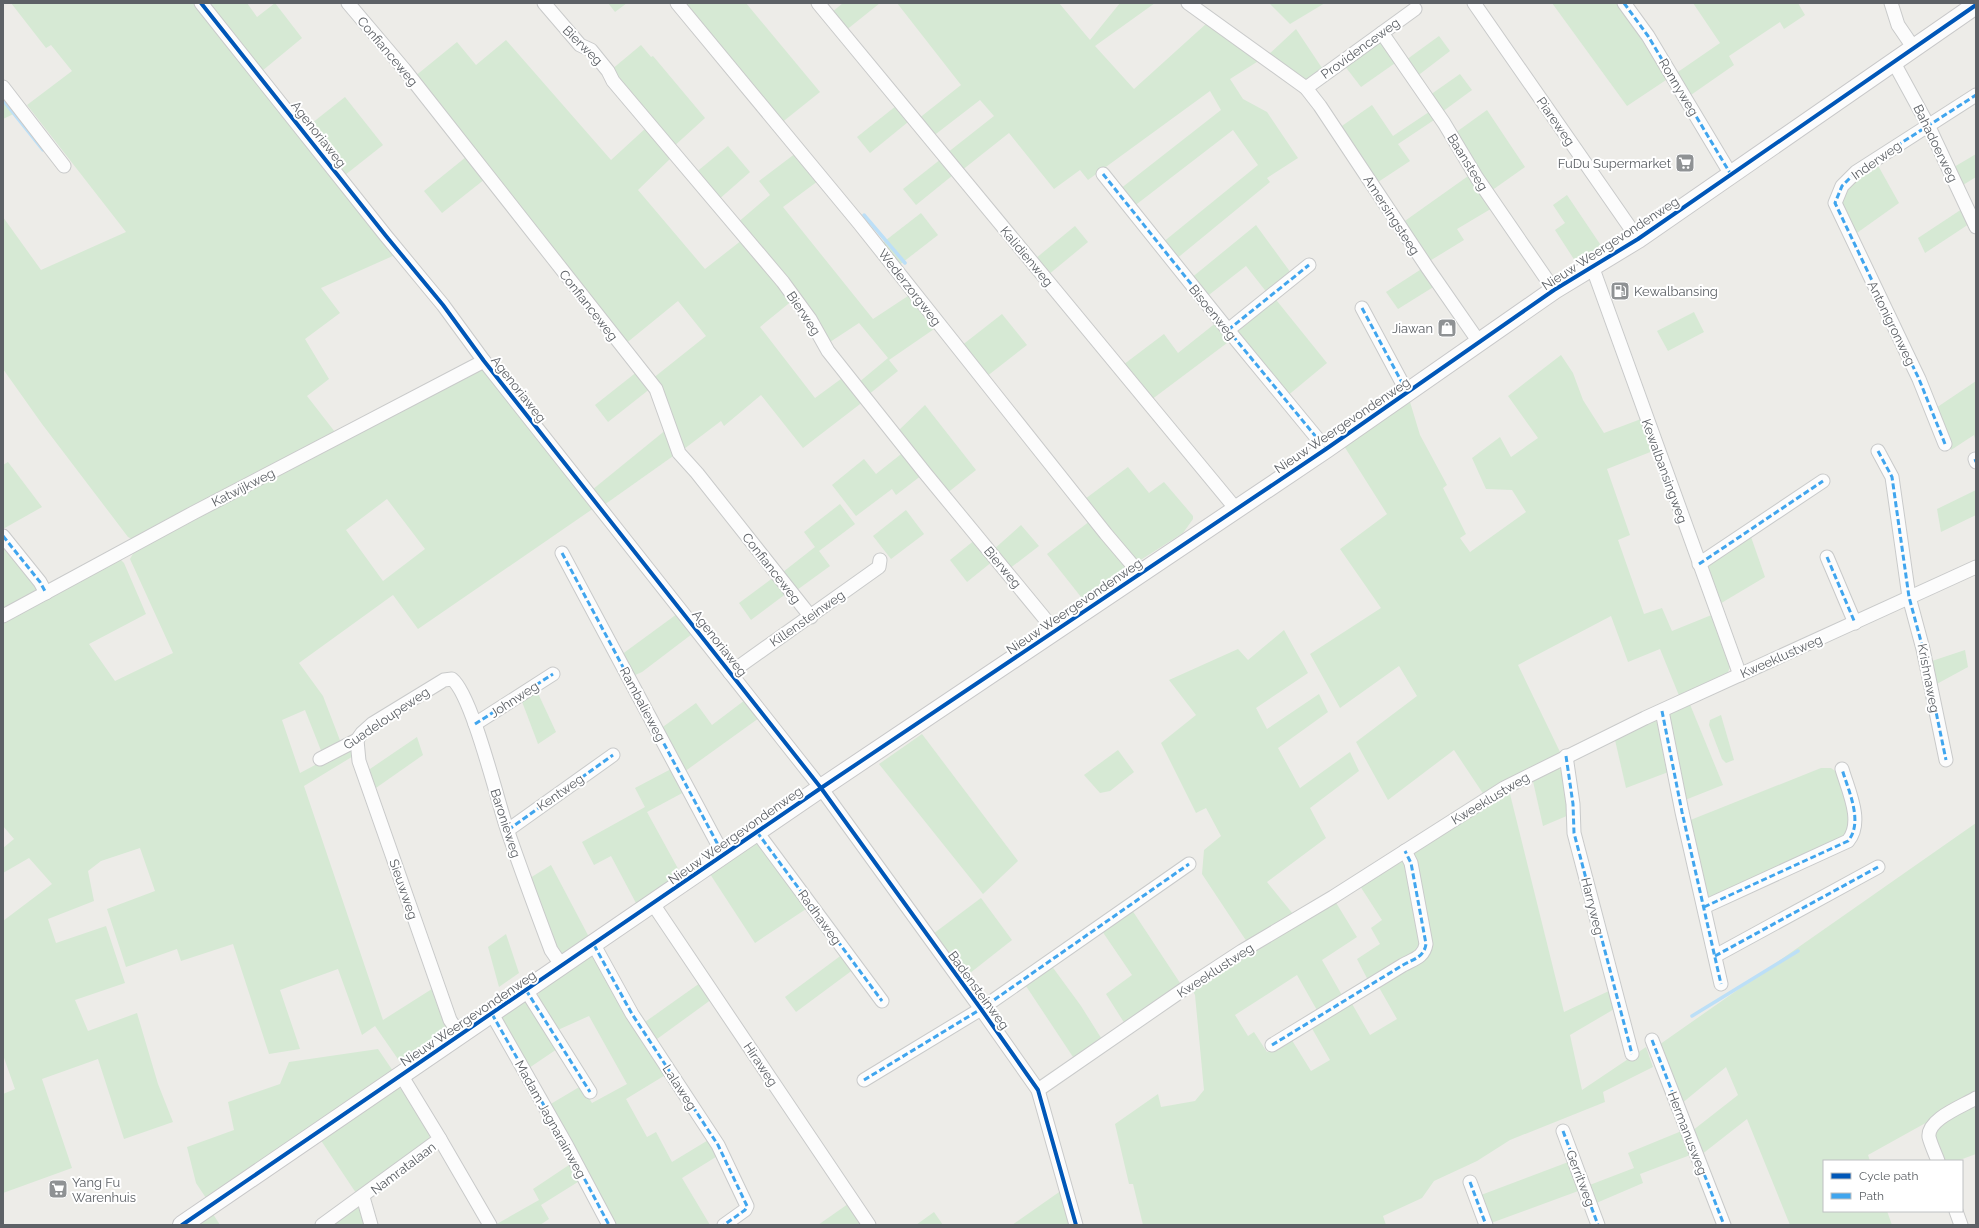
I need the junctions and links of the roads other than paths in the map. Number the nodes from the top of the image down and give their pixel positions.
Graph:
1 (201, 3) edge
2 (348, 3) edge
3 (544, 3) edge
4 (677, 3) edge
5 (818, 3) edge
6 (1188, 3) edge
7 (1474, 3) edge
8 (1624, 3) edge
9 (1891, 3) edge
10 (1976, 5) edge
11 (1415, 9) dead end
12 (1382, 33) junction
13 (1913, 47) junction
14 (1894, 61) junction
15 (3, 87) edge
16 (1306, 88) junction
17 (1976, 95) edge
18 (1928, 125) junction
19 (64, 166) dead end
20 (1730, 173) junction
21 (1103, 174) dead end
22 (1835, 203) joint
23 (1976, 226) edge
24 (1638, 239) junction
25 (1309, 265) dead end
26 (1592, 266) junction
27 (1554, 290) junction
28 (1362, 308) dead end
29 (1228, 330) junction
30 (1479, 342) junction
31 (484, 361) junction
32 (1407, 392) junction
33 (1945, 444) dead end
34 (1326, 449) junction
35 (1878, 451) dead end
36 (1976, 459) edge
37 (1976, 462) edge
38 (1824, 481) dead end
39 (1236, 509) junction
40 (3, 536) edge
41 (562, 553) dead end
42 (1827, 557) dead end
43 (880, 560) dead end
44 (1699, 564) junction
45 (1976, 567) edge
46 (1140, 574) junction
47 (46, 593) junction
48 (1910, 597) junction
49 (3, 616) edge
50 (811, 617) junction
51 (1855, 623) junction
52 (1055, 631) junction
53 (730, 672) junction
54 (553, 674) dead end
55 (1740, 675) junction
56 (452, 679) joint
57 (1662, 711) junction
58 (475, 724) junction
59 (357, 740) junction
60 (613, 755) dead end
61 (1566, 756) junction
62 (320, 759) dead end
63 (1946, 760) dead end
64 (1842, 769) dead end
65 (820, 788) junction
66 (508, 830) junction
67 (757, 832) junction
68 (1405, 851) junction
69 (724, 856) junction
70 (1189, 864) dead end
71 (1878, 867) dead end
72 (653, 904) junction
73 (1704, 907) junction
74 (594, 945) junction
75 (1715, 956) junction
76 (562, 966) junction
77 (1721, 984) dead end
78 (526, 990) junction
79 (882, 1002) dead end
80 (982, 1009) junction
81 (492, 1014) junction
82 (460, 1035) junction
83 (1652, 1040) dead end
84 (1272, 1045) dead end
85 (1632, 1054) dead end
86 (400, 1075) junction
87 (864, 1080) dead end
88 (1038, 1090) junction
89 (590, 1092) dead end
90 (1976, 1098) edge
91 (1563, 1132) dead end
92 (440, 1139) junction
93 (1938, 1160) edge
94 (1470, 1182) dead end
95 (363, 1197) junction
96 (1956, 1212) edge
97 (182, 1225) edge
98 (322, 1225) edge
99 (371, 1225) edge
100 (490, 1225) edge
101 (609, 1225) edge
102 (724, 1225) edge
103 (869, 1225) edge
104 (1076, 1225) edge
105 (1486, 1225) edge
106 (1598, 1225) edge
107 (1724, 1225) edge
108 (1961, 1225) edge

1 - 31 street, Agenoriaweg
2 - 50 street, Confianceweg
3 - 52 street, Bierweg
4 - 46 street, Wederzorgweg
5 - 39 street, Kalidienweg
6 - 16 street, Amersingsteeg
7 - 24 street, Piareweg
8 - 20 street, Ronnyweg
9 - 13 street
10 - 13 street, Nieuw Weergevondenweg
11 - 12 street, Providenceweg
12 - 16 street, Providenceweg
12 - 27 street, Baansteeg
13 - 14 street, Nieuw Weergevondenweg
14 - 18 street, Bahadoerweg
14 - 20 street, Nieuw Weergevondenweg
15 - 19 street
16 - 30 street, Amersingsteeg
17 - 18 street, Inderweg
18 - 22 street, Inderweg
18 - 23 street, Bahadoerweg
20 - 24 street, Nieuw Weergevondenweg
21 - 29 street, Bisoenweg
22 - 33 street, Antonigronweg
24 - 26 street, Nieuw Weergevondenweg
25 - 29 street
26 - 27 street, Nieuw Weergevondenweg
26 - 44 street, Kewalbansingweg
27 - 30 street, Nieuw Weergevondenweg
28 - 32 street
29 - 34 street, Bisoenweg
30 - 32 street, Nieuw Weergevondenweg
31 - 47 street, Katwijkweg
31 - 53 street, Agenoriaweg
32 - 34 street, Nieuw Weergevondenweg
34 - 39 street, Nieuw Weergevondenweg
35 - 48 street, Krishnaweg
36 - 37 street
38 - 44 street
39 - 46 street, Nieuw Weergevondenweg
40 - 47 street
41 - 69 street, Rambalieweg
42 - 51 street
43 - 50 street, Killensteinweg
44 - 55 street, Kewalbansingweg
45 - 48 street, Kweeklustweg
46 - 52 street, Nieuw Weergevondenweg
47 - 49 street, Katwijkweg
48 - 51 street, Kweeklustweg
48 - 63 street, Krishnaweg
50 - 53 street, Killensteinweg
51 - 55 street, Kweeklustweg
52 - 65 street, Nieuw Weergevondenweg
53 - 65 street, Agenoriaweg
54 - 58 street, Johnweg
55 - 57 street, Kweeklustweg
56 - 58 street, Baronieweg
56 - 59 street, Guadeloupeweg
57 - 61 street, Kweeklustweg
57 - 73 street
58 - 66 street, Baronieweg
59 - 62 street, Guadeloupeweg
59 - 82 street, Sieuwweg
60 - 66 street, Kentweg
61 - 68 street, Kweeklustweg
61 - 85 street, Harryweg
64 - 73 street
65 - 67 street, Nieuw Weergevondenweg
65 - 80 street, Badensteinweg
66 - 76 street, Baronieweg
67 - 69 street, Nieuw Weergevondenweg
67 - 79 street, Radhaweg
68 - 84 street
68 - 88 street, Kweeklustweg
69 - 72 street, Nieuw Weergevondenweg
70 - 80 street
71 - 75 street
72 - 74 street, Nieuw Weergevondenweg
72 - 103 street, Hiraweg
73 - 75 street
74 - 76 street, Nieuw Weergevondenweg
74 - 102 street, Lalaweg
75 - 77 street
76 - 78 street, Nieuw Weergevondenweg
78 - 81 street, Nieuw Weergevondenweg
78 - 89 street
80 - 87 street
80 - 88 street, Badensteinweg
81 - 82 street, Nieuw Weergevondenweg
81 - 101 street, Madam Jagnarainweg
82 - 86 street, Nieuw Weergevondenweg
83 - 107 street, Hermanusweg
86 - 92 street, Namratalaan
86 - 97 street, Nieuw Weergevondenweg
88 - 104 street, Badensteinweg
90 - 93 street
91 - 106 street, Gerritweg
92 - 95 street, Namratalaan
92 - 100 street
94 - 105 street
95 - 98 street, Namratalaan
95 - 99 street
96 - 108 street

